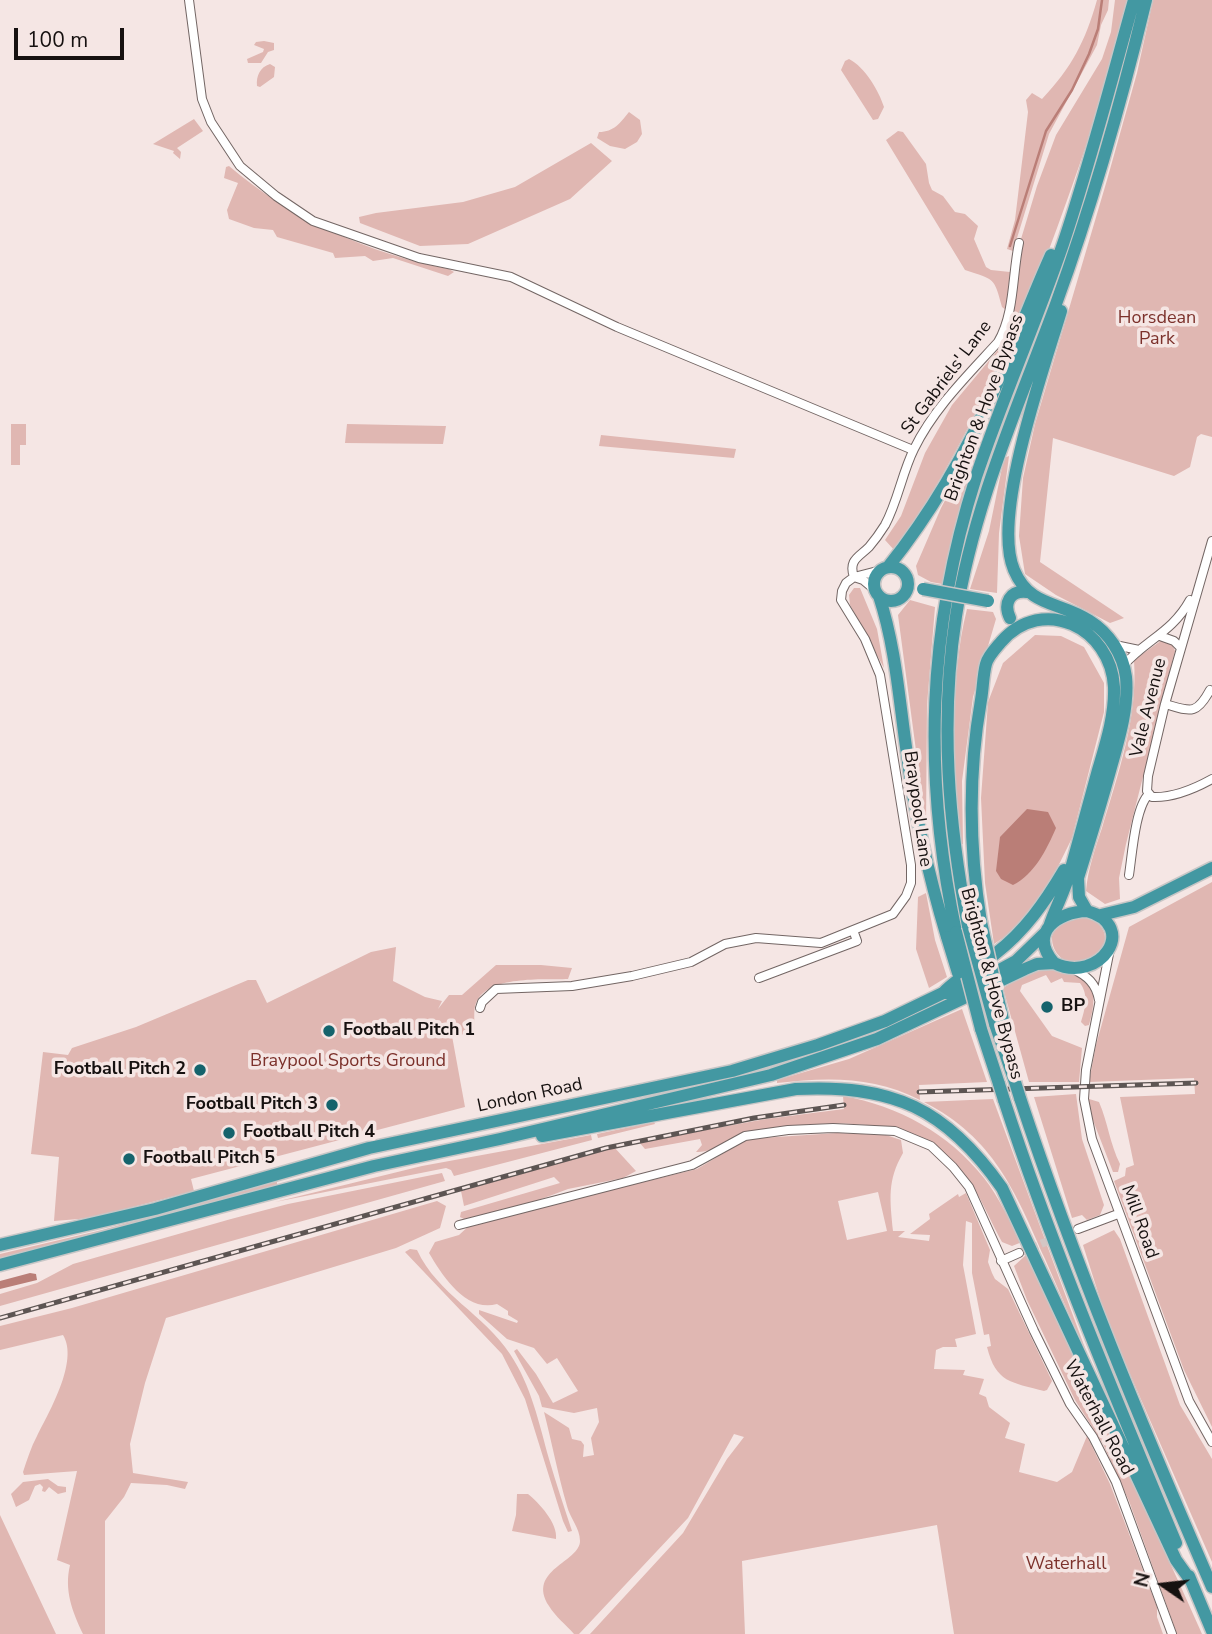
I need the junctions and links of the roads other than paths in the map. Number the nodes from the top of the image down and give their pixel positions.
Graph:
1 (190, 0) edge
2 (1134, 0) edge
3 (1146, 0) edge
4 (1077, 197) junction
5 (1079, 239) junction
6 (1019, 243) dead end
7 (913, 450) junction
8 (1212, 541) edge
9 (1209, 563) edge
10 (884, 568) junction
11 (854, 577) junction
12 (1198, 585) junction
13 (906, 586) junction
14 (877, 593) junction
15 (1025, 594) junction
16 (988, 601) junction
17 (1021, 620) junction
18 (1074, 627) junction
19 (1160, 636) junction
20 (1115, 645) junction
21 (1180, 647) junction
22 (1139, 650) junction
23 (1124, 666) junction
24 (984, 681) junction
25 (1210, 691) dead end
26 (1166, 704) junction
27 (1212, 779) edge
28 (1149, 794) junction
29 (1072, 858) junction
30 (1212, 868) edge
31 (1129, 876) dead end
32 (1134, 907) junction
33 (1087, 911) junction
34 (1101, 915) junction
35 (974, 924) junction
36 (853, 930) junction
37 (1047, 930) junction
38 (951, 935) junction
39 (1112, 935) junction
40 (1110, 949) junction
41 (1054, 962) junction
42 (1072, 969) junction
43 (759, 978) dead end
44 (943, 993) junction
45 (1099, 1003) junction
46 (480, 1008) dead end
47 (500, 1139) junction
48 (1118, 1214) junction
49 (458, 1225) dead end
50 (1079, 1229) tunnel mouth
51 (0, 1245) edge
52 (1019, 1253) tunnel mouth
53 (1002, 1261) junction
54 (0, 1265) edge
55 (1212, 1442) edge
56 (1191, 1581) junction
57 (1212, 1587) edge
58 (1212, 1631) edge
59 (1172, 1634) edge

1 - 7 street
2 - 4 highway, Brighton & Hove Bypass
3 - 5 highway, Brighton & Hove Bypass
4 - 10 highway
4 - 38 highway, Brighton & Hove Bypass
5 - 15 highway
5 - 35 highway, Brighton & Hove Bypass
6 - 7 street, St Gabriels' Lane
7 - 11 street, St Gabriels' Lane
8 - 9 street, Vale Avenue
9 - 12 street, Vale Avenue
10 - 11 street
10 - 13 highway
10 - 14 highway
11 - 14 street
11 - 36 street, Braypool Lane
12 - 19 street, Vale Avenue
12 - 21 street, Vale Avenue
13 - 14 highway
13 - 16 highway, bridge
14 - 38 highway
15 - 16 highway
15 - 17 highway
15 - 17 highway
15 - 20 highway
16 - 17 highway
17 - 18 highway
17 - 24 highway
18 - 24 highway
18 - 29 highway
19 - 21 street, Vale Avenue
19 - 22 street, Vale Avenue
20 - 22 street, Vale Avenue
20 - 23 highway
21 - 26 street, Vale Avenue
22 - 23 street, Vale Avenue
23 - 33 highway
24 - 35 highway
25 - 26 street
26 - 28 street, Vale Avenue
27 - 28 street
28 - 31 street
29 - 37 highway
29 - 44 highway
30 - 32 highway
32 - 34 highway
32 - 39 highway
33 - 34 highway
33 - 37 highway
34 - 39 highway
35 - 57 highway, Brighton & Hove Bypass, bridge
36 - 43 street
36 - 46 street, Braypool Lane
37 - 41 highway
37 - 44 highway, London Road
38 - 56 highway, Brighton & Hove Bypass, bridge
39 - 40 highway
40 - 42 highway
40 - 45 street, Mill Road
41 - 42 highway
41 - 47 highway, London Road
42 - 45 street
44 - 51 highway, London Road
45 - 48 street, Mill Road
47 - 54 highway, London Road
47 - 56 highway
48 - 50 street
48 - 55 street, Mill Road
49 - 53 street, Waterhall Road
52 - 53 street
53 - 59 street, Waterhall Road
56 - 58 highway, Brighton & Hove Bypass

